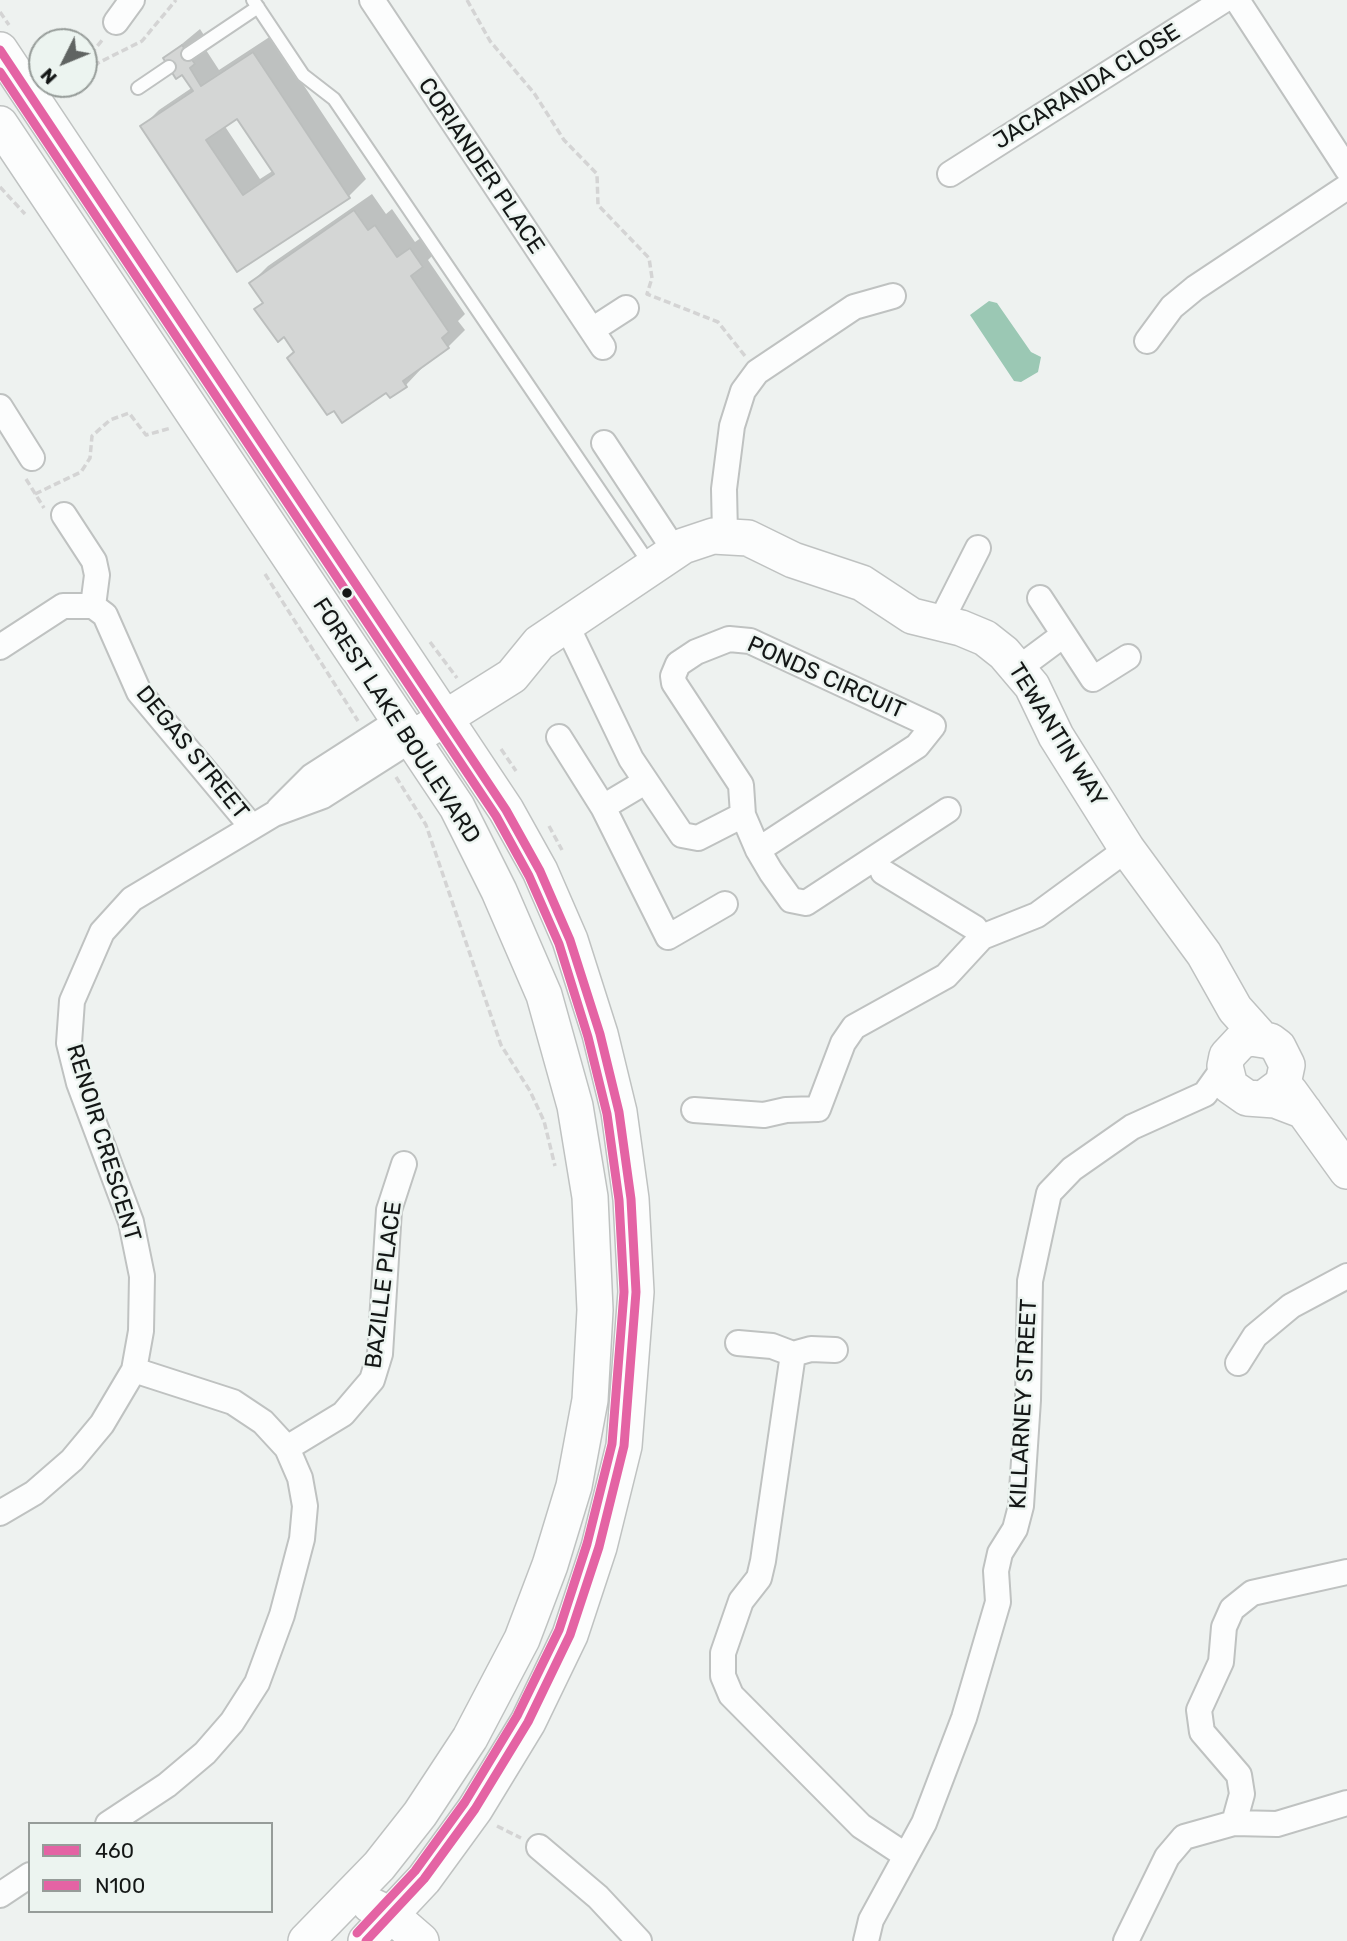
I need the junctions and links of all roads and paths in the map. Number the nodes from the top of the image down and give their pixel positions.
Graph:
1 (132, 0) edge
2 (176, 0) edge
3 (372, 0) edge
4 (467, 0) edge
5 (1224, 0) edge
6 (1237, 0) edge
7 (255, 4) edge
8 (116, 22) joint
9 (98, 44) edge
10 (188, 54) dead end
11 (98, 63) edge
12 (169, 67) dead end
13 (5, 69) edge
14 (138, 88) dead end
15 (0, 124) edge
16 (1347, 169) edge
17 (950, 174) dead end
18 (0, 187) edge
19 (1347, 187) edge
20 (26, 215) dead end
21 (893, 296) dead end
22 (626, 308) dead end
23 (1147, 341) dead end
24 (757, 372) junction
25 (0, 407) edge
26 (180, 425) dead end
27 (604, 443) dead end
28 (32, 458) joint
29 (35, 494) junction
30 (64, 515) joint
31 (725, 534) junction
32 (978, 548) dead end
33 (663, 559) junction
34 (262, 569) dead end
35 (1040, 598) dead end
36 (93, 606) junction
37 (940, 623) junction
38 (420, 633) dead end
39 (553, 634) junction
40 (1062, 636) junction
41 (0, 647) edge
42 (1128, 657) dead end
43 (1019, 668) junction
44 (445, 699) junction
45 (405, 730) junction
46 (559, 737) dead end
47 (499, 747) dead end
48 (376, 748) junction
49 (519, 777) dead end
50 (645, 782) junction
51 (603, 807) junction
52 (948, 810) dead end
53 (743, 815) junction
54 (545, 820) dead end
55 (252, 827) junction
56 (1127, 849) junction
57 (758, 850) junction
58 (563, 854) dead end
59 (883, 872) dead end
60 (725, 904) dead end
61 (982, 937) junction
62 (1244, 1074) junction
63 (694, 1110) dead end
64 (404, 1164) dead end
65 (1347, 1171) edge
66 (556, 1172) dead end
67 (1347, 1276) edge
68 (738, 1343) dead end
69 (835, 1350) dead end
70 (793, 1354) junction
71 (1238, 1363) dead end
72 (134, 1370) junction
73 (287, 1448) junction
74 (0, 1513) edge
75 (1347, 1572) edge
76 (1347, 1803) edge
77 (475, 1809) junction
78 (111, 1822) edge
79 (1234, 1823) junction
80 (539, 1847) joint
81 (905, 1855) junction
82 (28, 1876) edge
83 (0, 1895) edge
84 (351, 1896) junction
85 (376, 1933) edge
86 (306, 1941) edge
87 (421, 1941) edge
88 (639, 1941) edge
89 (866, 1941) edge
90 (1126, 1941) edge

1 - 8 street
2 - 11 path
3 - 22 street, CORIANDER PLACE
4 - 24 path
5 - 17 street, JACARANDA CLOSE
6 - 16 street
7 - 10 lane
7 - 33 lane
8 - 9 path
12 - 14 lane
13 - 44 main road, FOREST LAKE BOULEVARD
15 - 45 main road, FOREST LAKE BOULEVARD
18 - 20 path
19 - 23 street
21 - 24 street
24 - 31 street
25 - 28 street
26 - 29 path
27 - 33 street
28 - 29 path
29 - 30 path
30 - 36 street
31 - 33 main road, TEWANTIN WAY
31 - 37 main road, TEWANTIN WAY
32 - 37 street
33 - 39 main road, TEWANTIN WAY
34 - 48 path
35 - 40 street
36 - 41 street
36 - 55 street, DEGAS STREET
37 - 43 main road, TEWANTIN WAY
38 - 44 path
39 - 44 main road, TEWANTIN WAY
39 - 50 street
40 - 42 street
40 - 43 street
43 - 56 main road, TEWANTIN WAY
44 - 45 main road, TEWANTIN WAY
44 - 77 main road, FOREST LAKE BOULEVARD
45 - 48 street, RENOIR CRESCENT
45 - 84 main road, FOREST LAKE BOULEVARD
46 - 51 street
47 - 49 path
48 - 55 street, RENOIR CRESCENT
48 - 66 path
50 - 51 street
50 - 53 street
51 - 60 street
52 - 57 street
53 - 57 street, PONDS CIRCUIT
53 - 57 street, PONDS CIRCUIT
54 - 58 path
55 - 72 street, RENOIR CRESCENT
56 - 61 street
56 - 62 main road, TEWANTIN WAY
59 - 61 street
61 - 63 street
62 - 65 main road
62 - 81 street, KILLARNEY STREET
64 - 73 street, BAZILLE PLACE
67 - 71 street
68 - 70 street
69 - 70 street
70 - 81 street
72 - 73 street
72 - 74 street, RENOIR CRESCENT
73 - 78 street
75 - 79 street
76 - 79 street
77 - 80 path
77 - 85 main road, FOREST LAKE BOULEVARD
79 - 90 street
80 - 88 street
81 - 89 street, KILLARNEY STREET
82 - 83 street
84 - 85 main road
84 - 86 main road, FOREST LAKE BOULEVARD
85 - 87 main road

